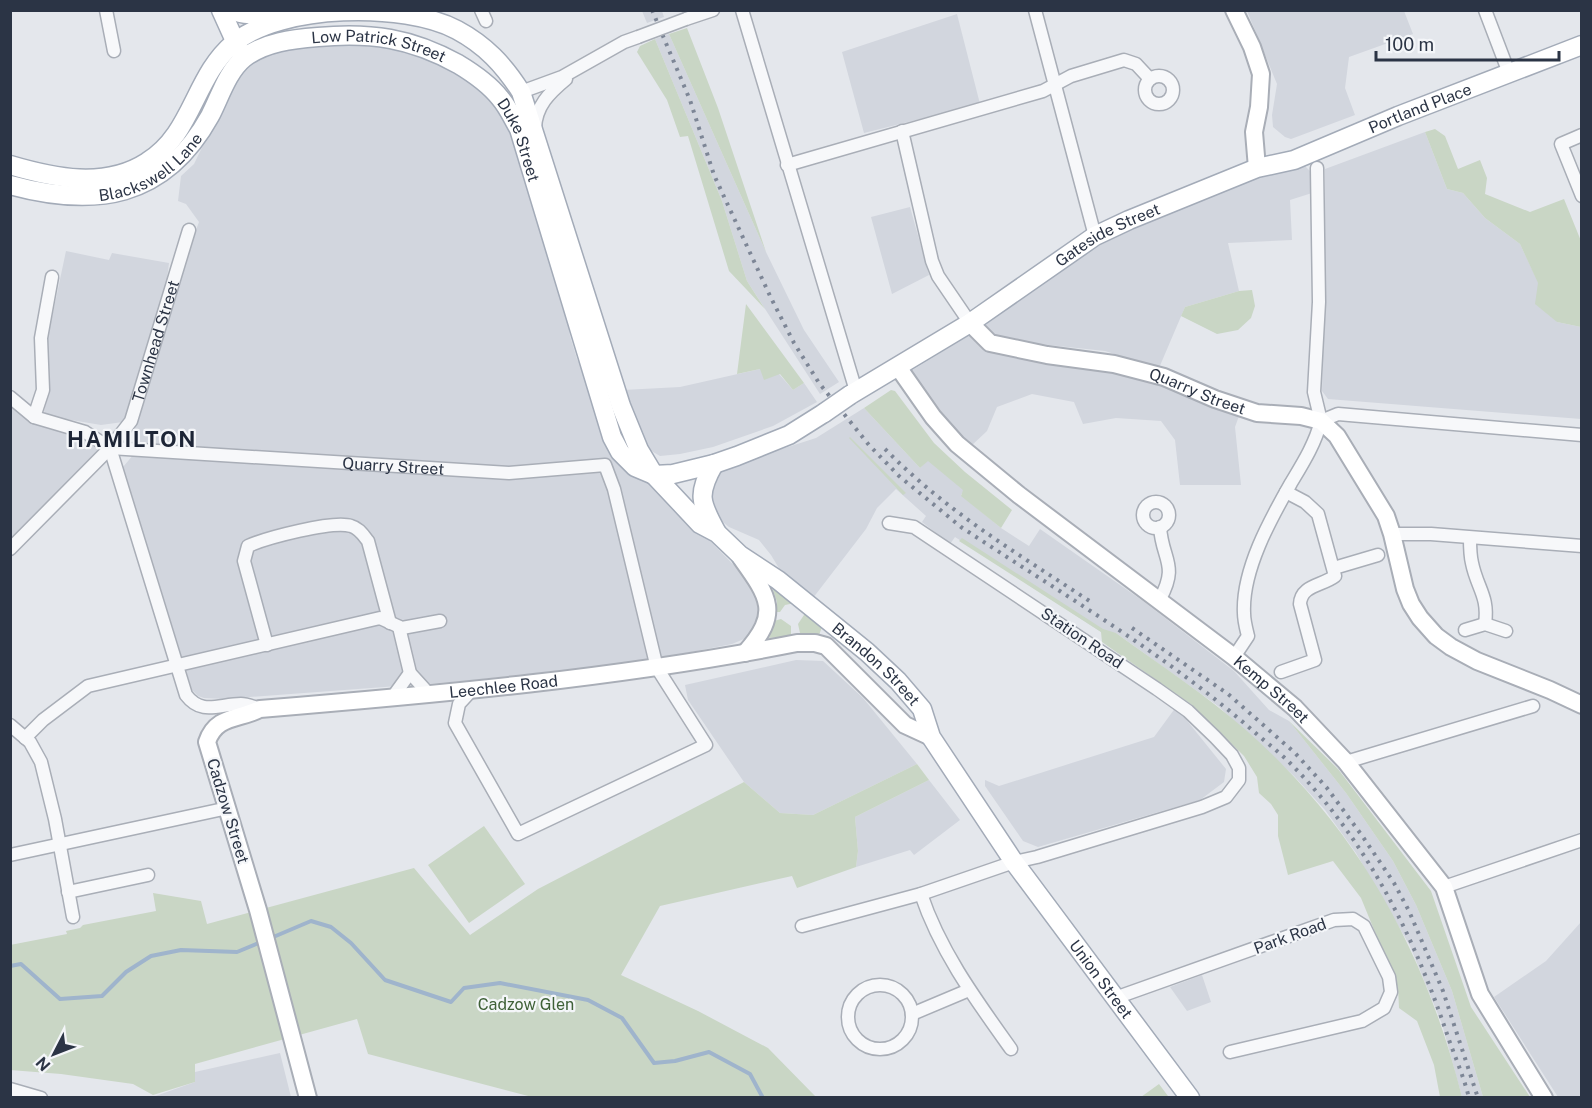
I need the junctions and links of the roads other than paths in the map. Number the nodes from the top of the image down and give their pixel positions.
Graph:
1 (106, 10) edge
2 (221, 10) edge
3 (233, 10) edge
4 (713, 10) edge
5 (742, 10) edge
6 (1035, 10) edge
7 (1234, 10) edge
8 (1485, 10) edge
9 (313, 14) junction
10 (1581, 45) edge
11 (239, 50) junction
12 (114, 51) dead end
13 (586, 64) junction
14 (1509, 73) junction
15 (1150, 79) dead end
16 (1055, 85) junction
17 (521, 92) junction
18 (502, 100) junction
19 (902, 131) junction
20 (535, 132) junction
21 (1581, 135) edge
22 (10, 165) edge
23 (788, 165) junction
24 (1257, 168) junction
25 (1317, 168) dead end
26 (10, 185) edge
27 (1581, 196) edge
28 (189, 230) dead end
29 (1095, 236) junction
30 (52, 277) dead end
31 (970, 323) junction
32 (898, 367) junction
33 (853, 393) junction
34 (10, 397) edge
35 (34, 417) junction
36 (1321, 421) junction
37 (1581, 435) edge
38 (765, 444) junction
39 (110, 448) junction
40 (639, 450) junction
41 (714, 464) junction
42 (654, 475) junction
43 (1286, 492) junction
44 (889, 523) dead end
45 (1160, 527) dead end
46 (717, 533) junction
47 (1392, 534) junction
48 (1470, 538) junction
49 (1581, 546) edge
50 (10, 549) edge
51 (740, 555) junction
52 (1378, 555) dead end
53 (1334, 568) junction
54 (1160, 599) junction
55 (441, 621) dead end
56 (1485, 624) junction
57 (395, 625) junction
58 (1465, 630) dead end
59 (1506, 631) dead end
60 (267, 645) junction
61 (745, 653) junction
62 (1234, 657) junction
63 (176, 665) junction
64 (657, 668) junction
65 (1281, 672) dead end
66 (410, 673) junction
67 (471, 691) junction
68 (430, 695) junction
69 (392, 698) junction
70 (1581, 705) edge
71 (1533, 706) dead end
72 (260, 709) junction
73 (10, 725) edge
74 (931, 737) junction
75 (26, 738) junction
76 (1346, 762) junction
77 (228, 808) junction
78 (1581, 840) edge
79 (59, 845) junction
80 (10, 855) edge
81 (1014, 862) junction
82 (148, 875) dead end
83 (1444, 887) junction
84 (68, 892) junction
85 (921, 894) junction
86 (73, 917) dead end
87 (802, 926) dead end
88 (969, 990) junction
89 (1115, 998) junction
90 (912, 1014) junction
91 (1011, 1049) dead end
92 (1230, 1053) dead end
93 (10, 1089) edge
94 (41, 1098) edge
95 (308, 1098) edge
96 (1190, 1098) edge
97 (1544, 1098) edge

1 - 12 street
2 - 11 main road
3 - 9 main road
4 - 13 street, bridge
5 - 23 street
6 - 16 street
7 - 24 street
8 - 14 street
9 - 11 main road, Low Patrick Street
9 - 17 main road, Low Patrick Street
10 - 14 main road, Portland Place
11 - 18 main road, Low Patrick Street
11 - 22 main road, Blackswell Lane
11 - 26 main road, Blackswell Lane
13 - 17 street
13 - 20 street
14 - 24 main road, Portland Place
15 - 16 street
16 - 19 street
16 - 29 street
17 - 18 main road, Duke Street
17 - 20 main road, Duke Street
18 - 42 main road, Duke Street
19 - 23 street
19 - 31 street
20 - 40 main road, Duke Street
21 - 27 street
23 - 33 street
24 - 29 main road, Gateside Street
25 - 36 street
28 - 39 street, Townhead Street
29 - 31 main road, Gateside Street
30 - 35 street
31 - 32 main road
31 - 36 street, Quarry Street
32 - 33 main road
32 - 54 street, Kemp Street
33 - 38 main road, bridge
34 - 35 street
35 - 39 street
36 - 37 street
36 - 43 street
36 - 47 street
38 - 40 main road
38 - 41 main road
39 - 50 street, Townhead Street
39 - 63 street
39 - 64 street, Quarry Street
40 - 42 main road, Brandon Street
41 - 42 main road
41 - 46 main road, Brandon Street
42 - 46 main road, Brandon Street
43 - 53 street
43 - 62 street
44 - 81 street, Station Road
45 - 54 street
46 - 51 main road, Brandon Street
47 - 48 street
47 - 70 street
48 - 49 street
48 - 56 street
51 - 61 street
51 - 74 main road, Brandon Street
52 - 53 street
53 - 65 street
54 - 62 street, Kemp Street
55 - 57 street
56 - 58 street
56 - 59 street
57 - 60 street
57 - 60 street
57 - 66 street
60 - 63 street
61 - 64 street, Leechlee Road
61 - 74 street, Leechlee Road
62 - 76 street, Kemp Street
63 - 72 street
63 - 75 street
64 - 67 street, Leechlee Road
64 - 67 street
66 - 68 street
66 - 69 street
67 - 68 street, Leechlee Road
68 - 69 street, Leechlee Road
69 - 72 street, Leechlee Road
71 - 76 street
72 - 77 street, Cadzow Street
73 - 75 street
74 - 81 main road, Brandon Street
75 - 79 street
76 - 83 street, Kemp Street
77 - 79 street
77 - 95 street, Cadzow Street
78 - 83 street
79 - 80 street
79 - 84 street
81 - 85 street
81 - 89 main road, Union Street
82 - 84 street
83 - 97 street, Kemp Street
84 - 86 street
85 - 87 street
85 - 88 street
88 - 90 street
88 - 91 street
89 - 92 street, Park Road
89 - 96 main road, Union Street
90 - 90 street
93 - 94 street

